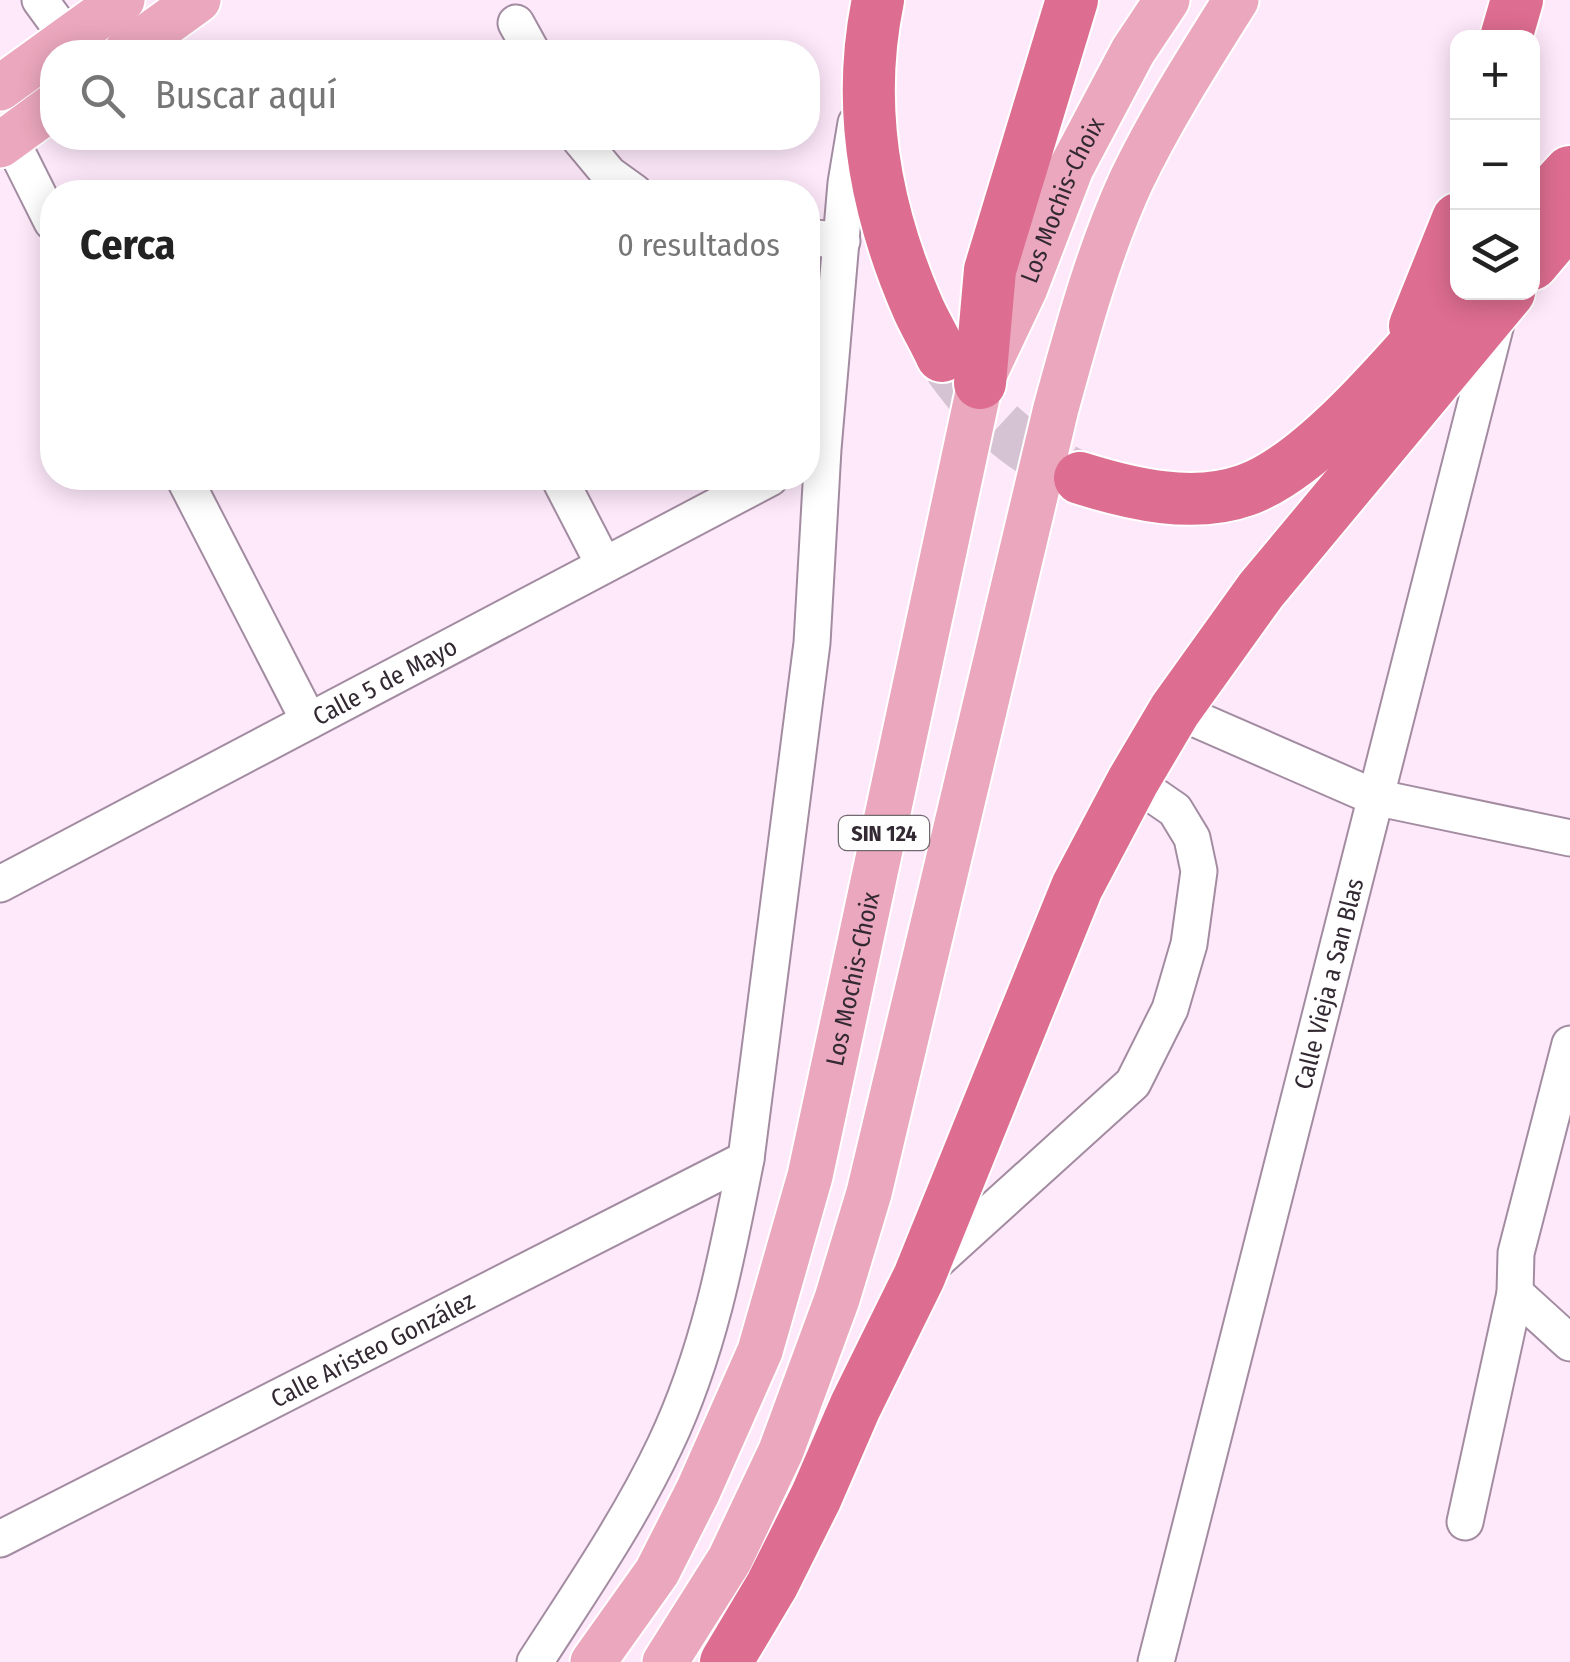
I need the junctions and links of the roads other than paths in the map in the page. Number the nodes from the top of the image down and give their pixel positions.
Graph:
1 (40, 0) edge
2 (122, 0) edge
3 (198, 0) edge
4 (1072, 0) edge
5 (1167, 0) edge
6 (1236, 0) edge
7 (1516, 0) edge
8 (873, 21) edge
9 (1508, 30) edge
10 (68, 40) edge
11 (79, 40) edge
12 (143, 40) edge
13 (40, 65) edge
14 (0, 88) edge
15 (40, 115) edge
16 (5, 142) edge
17 (588, 150) edge
18 (1570, 172) edge
19 (617, 180) edge
20 (40, 202) edge
21 (1535, 210) edge
22 (1570, 219) edge
23 (825, 239) edge
24 (1450, 241) edge
25 (1540, 249) edge
26 (1484, 300) edge
27 (1491, 300) edge
28 (1498, 300) edge
29 (820, 346) edge
30 (1397, 363) junction
31 (961, 370) junction
32 (1080, 478) tunnel mouth
33 (190, 490) edge
34 (565, 490) edge
35 (747, 490) edge
36 (816, 490) edge
37 (604, 565) junction
38 (1175, 710) junction
39 (309, 721) junction
40 (1134, 781) junction
41 (1374, 797) junction
42 (1570, 838) edge
43 (0, 884) edge
44 (1570, 1044) edge
45 (746, 1159) junction
46 (920, 1277) junction
47 (1515, 1293) junction
48 (1570, 1343) edge
49 (1465, 1522) dead end
50 (0, 1539) edge
51 (535, 1662) edge
52 (593, 1662) edge
53 (665, 1662) edge
54 (726, 1662) edge
55 (1156, 1662) edge

1 - 10 street
2 - 11 main road
3 - 12 main road
4 - 31 highway
5 - 31 main road, Los Mochis-Choix / SIN 124
6 - 53 main road, SIN 124
7 - 9 highway
8 - 23 street
8 - 31 highway
13 - 14 main road
15 - 16 main road
16 - 20 street
17 - 19 street
18 - 21 highway
22 - 25 highway
23 - 29 street
24 - 30 highway
26 - 30 highway
27 - 38 highway
28 - 41 street, Calle Vieja a San Blas
30 - 32 highway
31 - 52 main road, Los Mochis-Choix / SIN 124
33 - 39 street
34 - 37 street
35 - 37 street, Calle 5 de Mayo
36 - 45 street
37 - 39 street, Calle 5 de Mayo
38 - 40 highway
38 - 41 street
39 - 43 street, Calle 5 de Mayo
40 - 46 highway
40 - 46 street
41 - 42 street
41 - 55 street, Calle Vieja a San Blas
44 - 47 street
45 - 50 street, Calle Aristeo González
45 - 51 street
46 - 54 highway
47 - 48 street
47 - 49 street

